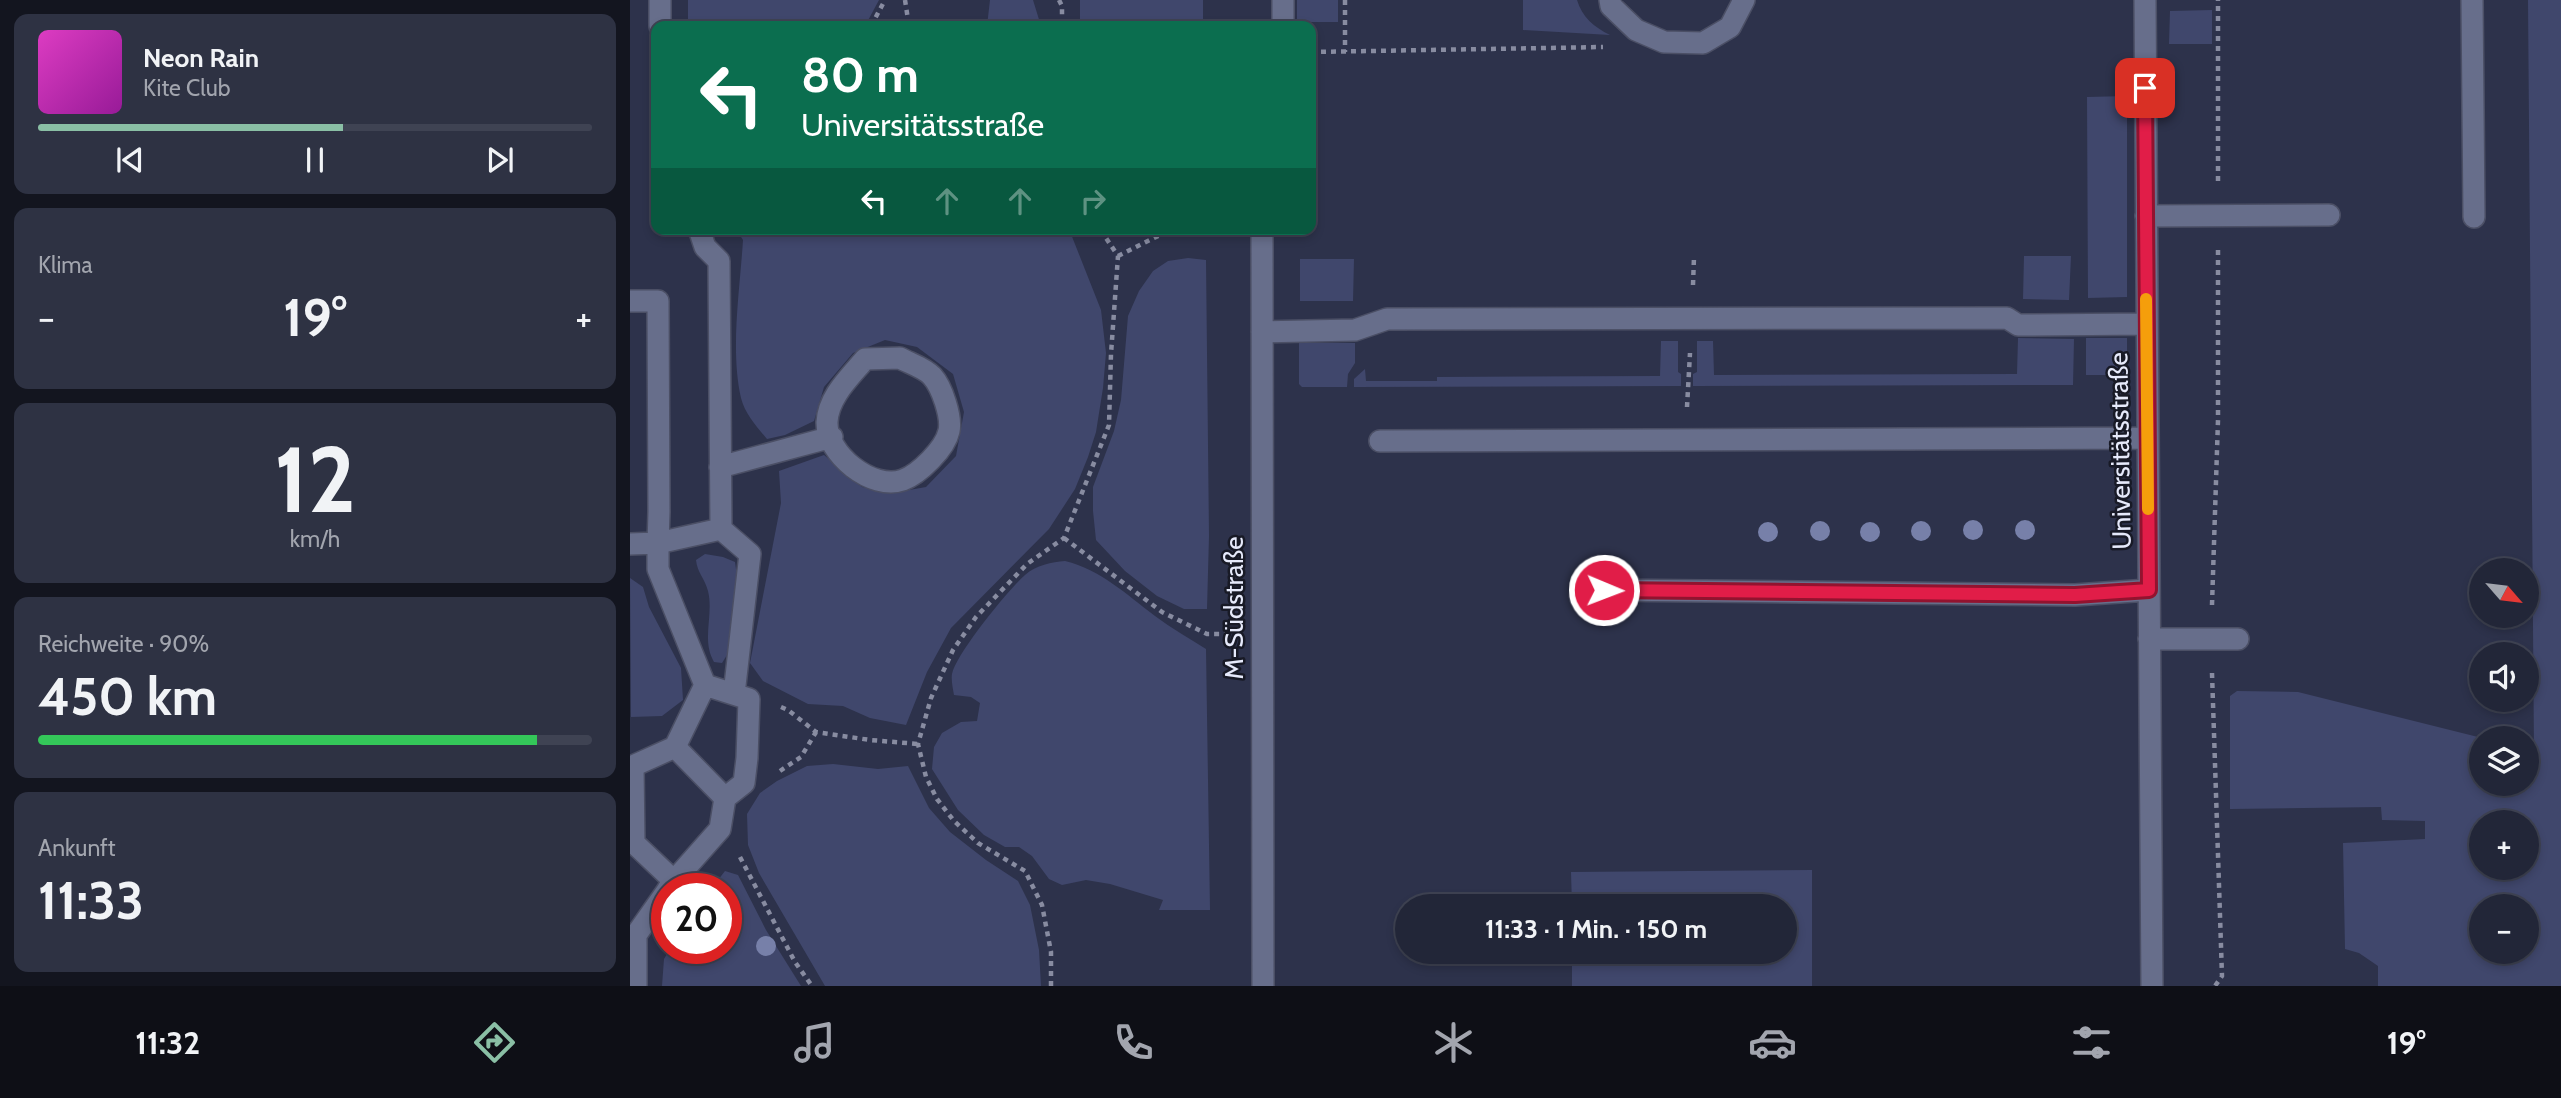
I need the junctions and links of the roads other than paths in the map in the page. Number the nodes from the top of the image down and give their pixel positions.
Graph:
1 (660, 0) edge
2 (1283, 0) edge
3 (1610, 0) edge
4 (1744, 0) edge
5 (2145, 0) edge
6 (2472, 0) edge
7 (660, 21) edge
8 (1283, 21) edge
9 (2329, 215) dead end
10 (2146, 216) junction
11 (2474, 217) dead end
12 (701, 235) edge
13 (1262, 235) edge
14 (630, 301) edge
15 (2147, 324) junction
16 (1262, 332) junction
17 (832, 437) junction
18 (2147, 438) junction
19 (1380, 441) dead end
20 (720, 467) junction
21 (721, 529) junction
22 (658, 543) junction
23 (630, 544) edge
24 (1604, 590) dead end
25 (2149, 590) junction
26 (2149, 639) junction
27 (2238, 639) dead end
28 (705, 685) junction
29 (749, 698) junction
30 (676, 747) junction
31 (725, 798) junction
32 (659, 873) edge
33 (685, 873) edge
34 (651, 914) edge
35 (636, 986) edge
36 (1263, 986) edge
37 (2152, 986) edge

1 - 7 street
2 - 8 street
3 - 4 street
5 - 10 street, Universitätsstraße
6 - 11 street
9 - 10 street
10 - 15 street, Universitätsstraße
12 - 20 street
13 - 16 street, M-Südstraße
14 - 22 street
15 - 16 street
15 - 18 street, Universitätsstraße
16 - 36 street, M-Südstraße
17 - 17 street
17 - 20 street
18 - 19 street
18 - 25 street, Universitätsstraße
20 - 21 street
21 - 22 street
21 - 29 street
22 - 23 street
22 - 28 street
24 - 25 street
25 - 26 street, Universitätsstraße
26 - 27 street
26 - 37 street, Universitätsstraße
28 - 29 street
28 - 30 street
29 - 31 street
30 - 31 street
30 - 32 street
31 - 33 street
34 - 35 street

